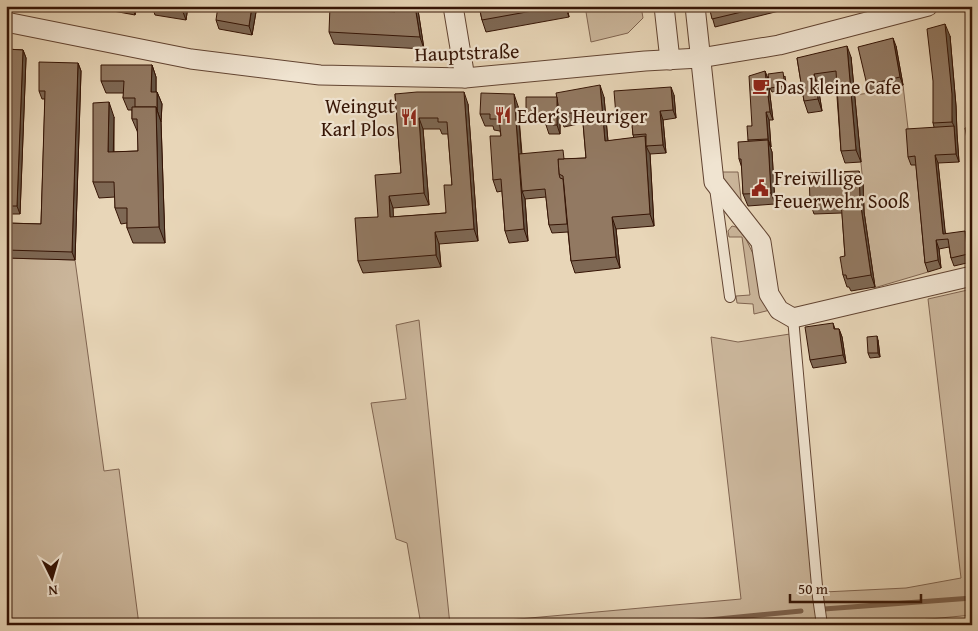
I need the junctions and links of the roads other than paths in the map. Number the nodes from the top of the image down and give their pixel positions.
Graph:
1 (453, 6) edge
2 (664, 6) edge
3 (694, 6) edge
4 (928, 6) edge
5 (6, 22) edge
6 (700, 58) junction
7 (670, 60) junction
8 (464, 78) junction
9 (714, 182) junction
10 (972, 276) edge
11 (730, 297) dead end
12 (786, 314) junction
13 (822, 625) edge

1 - 8 street
2 - 7 street
3 - 6 street
4 - 6 street, Hauptstraße
5 - 8 street, Hauptstraße
6 - 7 street, Hauptstraße
6 - 9 street
7 - 8 street, Hauptstraße
9 - 11 lane
9 - 12 street
10 - 12 street
12 - 13 lane

